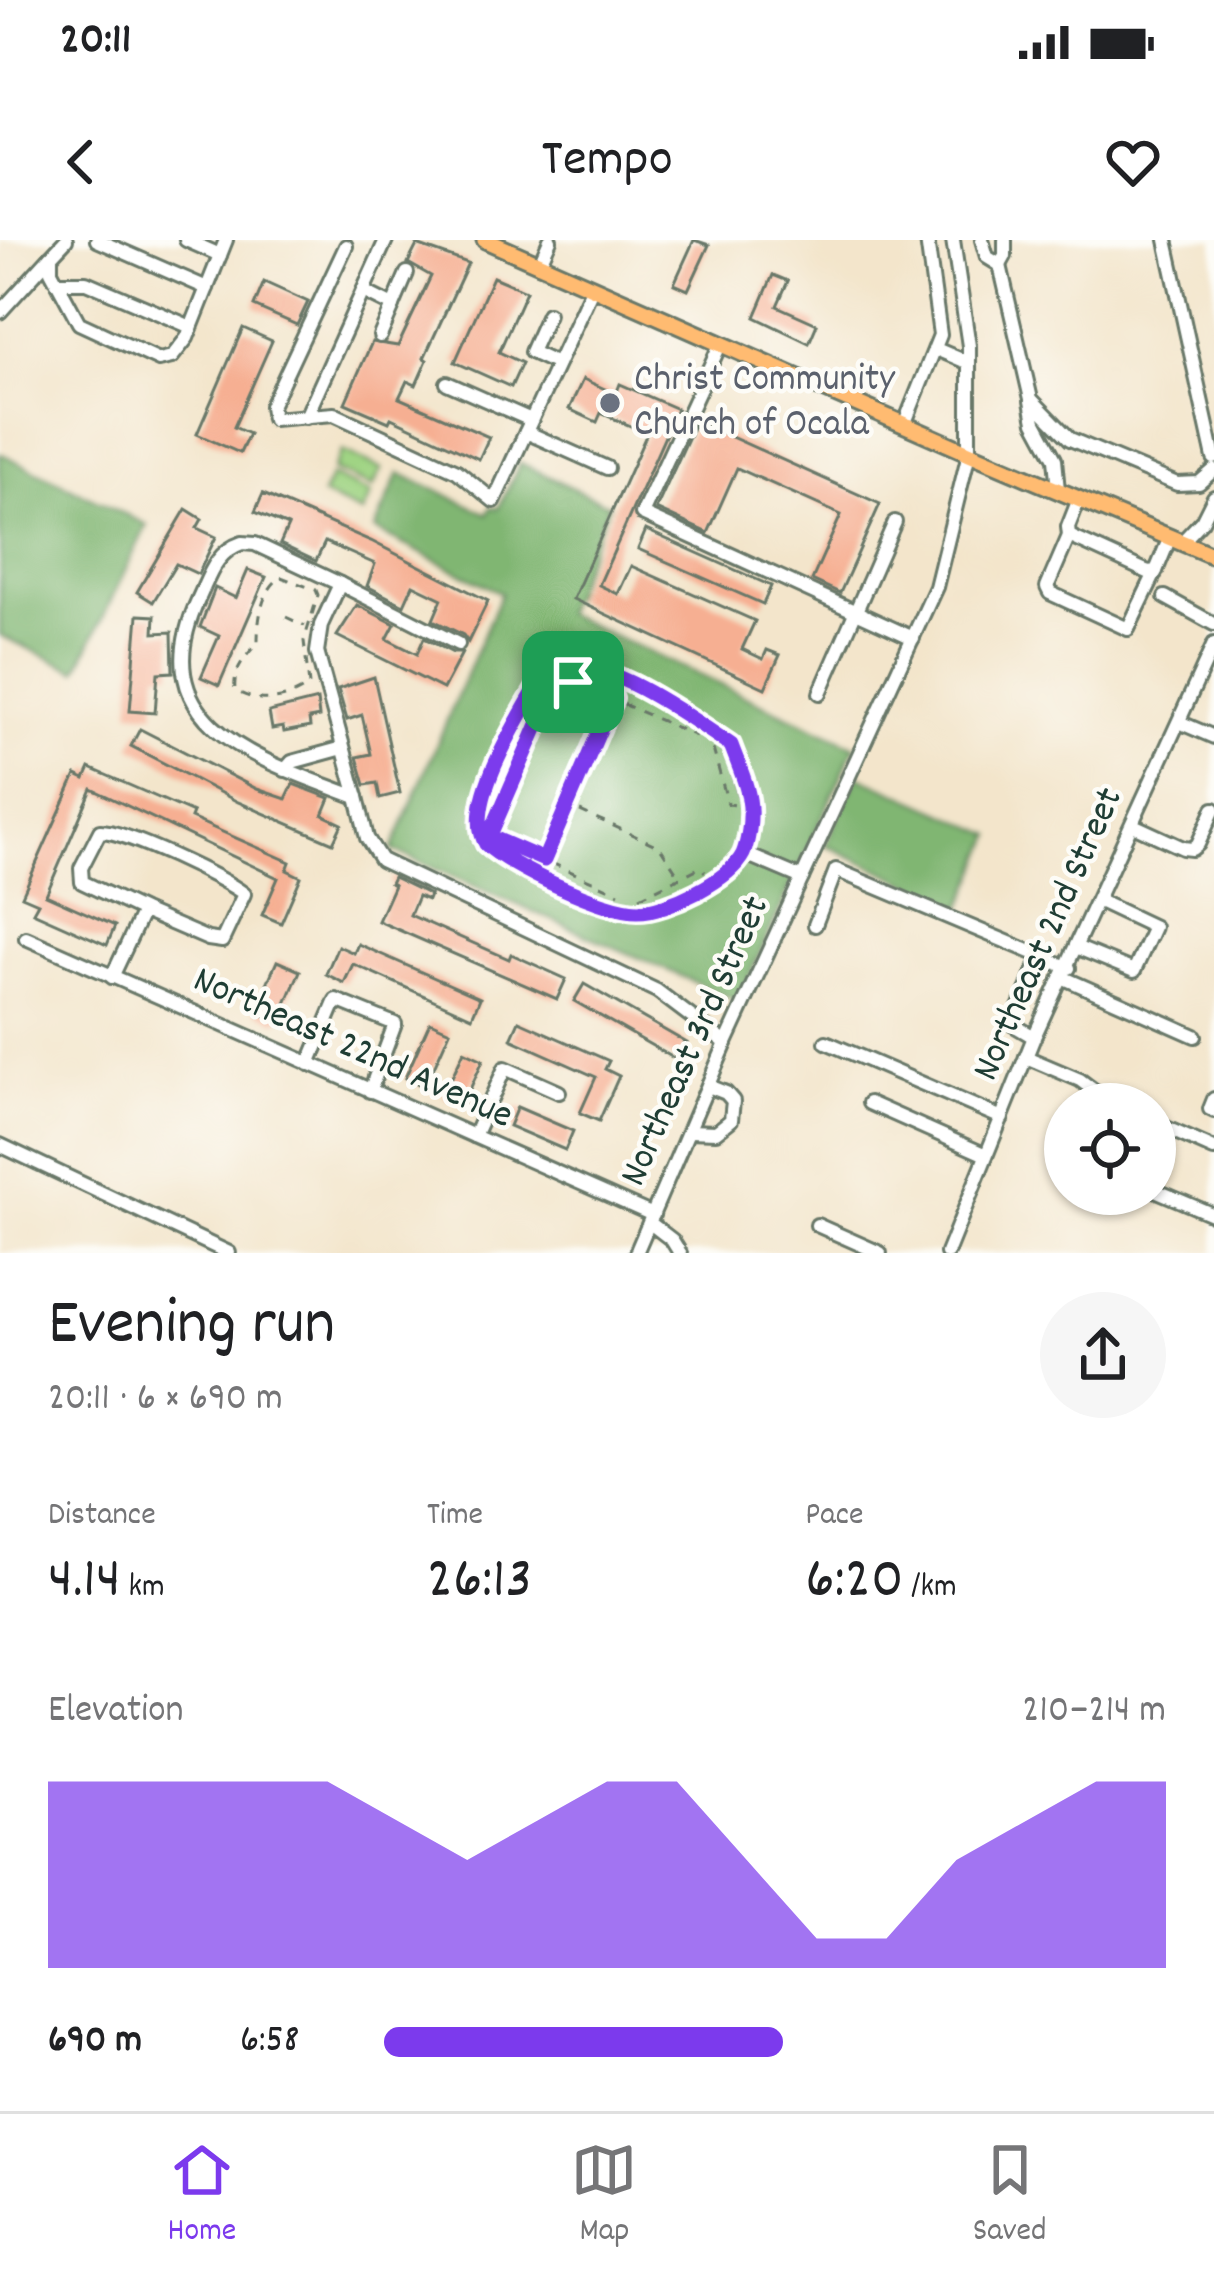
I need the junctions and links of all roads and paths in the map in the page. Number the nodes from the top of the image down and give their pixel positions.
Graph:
1 (66, 240) edge
2 (97, 240) edge
3 (186, 240) edge
4 (226, 240) edge
5 (386, 240) edge
6 (485, 240) edge
7 (550, 240) edge
8 (927, 240) edge
9 (953, 240) edge
10 (982, 240) edge
11 (1005, 240) edge
12 (1166, 240) edge
13 (346, 246) dead end
14 (220, 255) junction
15 (51, 256) junction
16 (539, 265) junction
17 (1000, 265) junction
18 (407, 273) dead end
19 (57, 282) junction
20 (206, 288) junction
21 (592, 289) junction
22 (363, 291) junction
23 (393, 306) junction
24 (0, 312) edge
25 (548, 314) dead end
26 (191, 327) junction
27 (380, 336) dead end
28 (938, 342) junction
29 (720, 345) junction
30 (969, 363) junction
31 (557, 364) junction
32 (1214, 376) edge
33 (1197, 379) junction
34 (447, 383) dead end
35 (1031, 399) junction
36 (306, 417) junction
37 (904, 425) junction
38 (529, 426) junction
39 (969, 453) junction
40 (1214, 456) edge
41 (607, 468) dead end
42 (1214, 470) edge
43 (1058, 490) junction
44 (1214, 497) edge
45 (1079, 499) junction
46 (896, 522) dead end
47 (1069, 536) junction
48 (1176, 540) junction
49 (1214, 556) edge
50 (1156, 571) junction
51 (340, 584) junction
52 (1166, 597) dead end
53 (856, 612) junction
54 (286, 617) dead end
55 (1214, 624) edge
56 (309, 628) junction
57 (913, 638) junction
58 (458, 644) dead end
59 (1214, 644) edge
60 (820, 693) dead end
61 (613, 699) junction
62 (1179, 722) junction
63 (1214, 737) edge
64 (343, 748) junction
65 (285, 770) junction
66 (357, 797) junction
67 (567, 805) junction
68 (741, 809) dead end
69 (1214, 809) edge
70 (1132, 825) junction
71 (743, 853) junction
72 (544, 860) junction
73 (716, 870) dead end
74 (680, 878) junction
75 (802, 878) junction
76 (1099, 901) junction
77 (143, 911) junction
78 (815, 925) dead end
79 (26, 938) dead end
80 (1078, 948) junction
81 (1041, 956) junction
82 (1066, 973) junction
83 (112, 977) junction
84 (1034, 1036) junction
85 (1195, 1036) dead end
86 (826, 1042) dead end
87 (726, 1043) junction
88 (1026, 1057) junction
89 (309, 1064) junction
90 (1084, 1083) edge
91 (708, 1086) junction
92 (370, 1091) junction
93 (559, 1092) dead end
94 (1214, 1099) edge
95 (869, 1103) dead end
96 (1214, 1111) edge
97 (1001, 1118) junction
98 (689, 1131) junction
99 (1176, 1133) edge
100 (474, 1136) junction
101 (0, 1145) edge
102 (1214, 1149) edge
103 (986, 1155) junction
104 (1176, 1199) edge
105 (1214, 1215) edge
106 (651, 1219) junction
107 (817, 1225) dead end
108 (229, 1253) edge
109 (636, 1253) edge
110 (680, 1253) edge
111 (880, 1253) edge
112 (947, 1253) edge

1 - 15 street
2 - 20 street
3 - 14 street
4 - 14 street
5 - 22 street
6 - 16 main road
7 - 16 street
8 - 28 street
9 - 30 street, Northeast 3rd Street
10 - 17 street
11 - 17 street
12 - 33 street
13 - 36 street
14 - 20 street
15 - 19 street
15 - 24 street
16 - 21 main road
17 - 35 street
18 - 23 street
19 - 26 street
19 - 26 street
20 - 26 street
21 - 29 main road
21 - 31 street
22 - 23 street
22 - 36 street
23 - 27 street
25 - 31 street
28 - 30 street
28 - 37 street
29 - 37 main road
29 - 53 street
30 - 39 street, Northeast 3rd Street
31 - 38 street
32 - 33 street
33 - 40 street
34 - 38 street
35 - 42 street
35 - 43 street
36 - 38 street
37 - 39 main road
38 - 41 street
39 - 43 main road
39 - 57 street, Northeast 3rd Street
43 - 45 main road
44 - 48 street
45 - 47 street
45 - 48 main road
46 - 53 street
47 - 50 street
47 - 50 street
48 - 49 main road
48 - 50 street
51 - 58 street
51 - 64 street
51 - 65 street
52 - 55 street
53 - 57 street
53 - 60 street
54 - 56 path
56 - 56 path
57 - 75 street, Northeast 3rd Street
59 - 62 street, Northeast 2nd Street
61 - 67 path
61 - 68 path
61 - 72 path
62 - 63 street
62 - 70 street, Northeast 2nd Street
64 - 65 street
64 - 66 street
65 - 66 street
66 - 87 street
67 - 72 path
67 - 74 path
69 - 70 street
70 - 76 street, Northeast 2nd Street
71 - 71 street
71 - 75 street
72 - 74 path
73 - 74 path
75 - 87 street, Northeast 3rd Street
76 - 80 street, Northeast 2nd Street
76 - 80 street
77 - 77 street
77 - 83 street
78 - 81 street
79 - 83 street, Northeast 22nd Avenue
80 - 82 street, Northeast 2nd Street
81 - 82 street
81 - 84 street
82 - 84 street, Northeast 2nd Street
82 - 85 street
83 - 89 street, Northeast 22nd Avenue
84 - 88 street, Northeast 2nd Street
86 - 97 street
87 - 91 street, Northeast 3rd Street
88 - 90 street
88 - 97 street, Northeast 2nd Street
89 - 92 street, Northeast 22nd Avenue
89 - 92 street
91 - 98 street, Northeast 3rd Street
91 - 98 street
92 - 100 street, Northeast 22nd Avenue
93 - 100 street
94 - 96 street
95 - 103 street
97 - 103 street, Northeast 2nd Street
98 - 106 street, Northeast 3rd Street
99 - 102 street
100 - 106 street, Northeast 22nd Avenue
101 - 108 street
103 - 112 street, Northeast 2nd Street
104 - 105 street
106 - 109 street, Northeast 3rd Street
106 - 110 street
107 - 111 street

